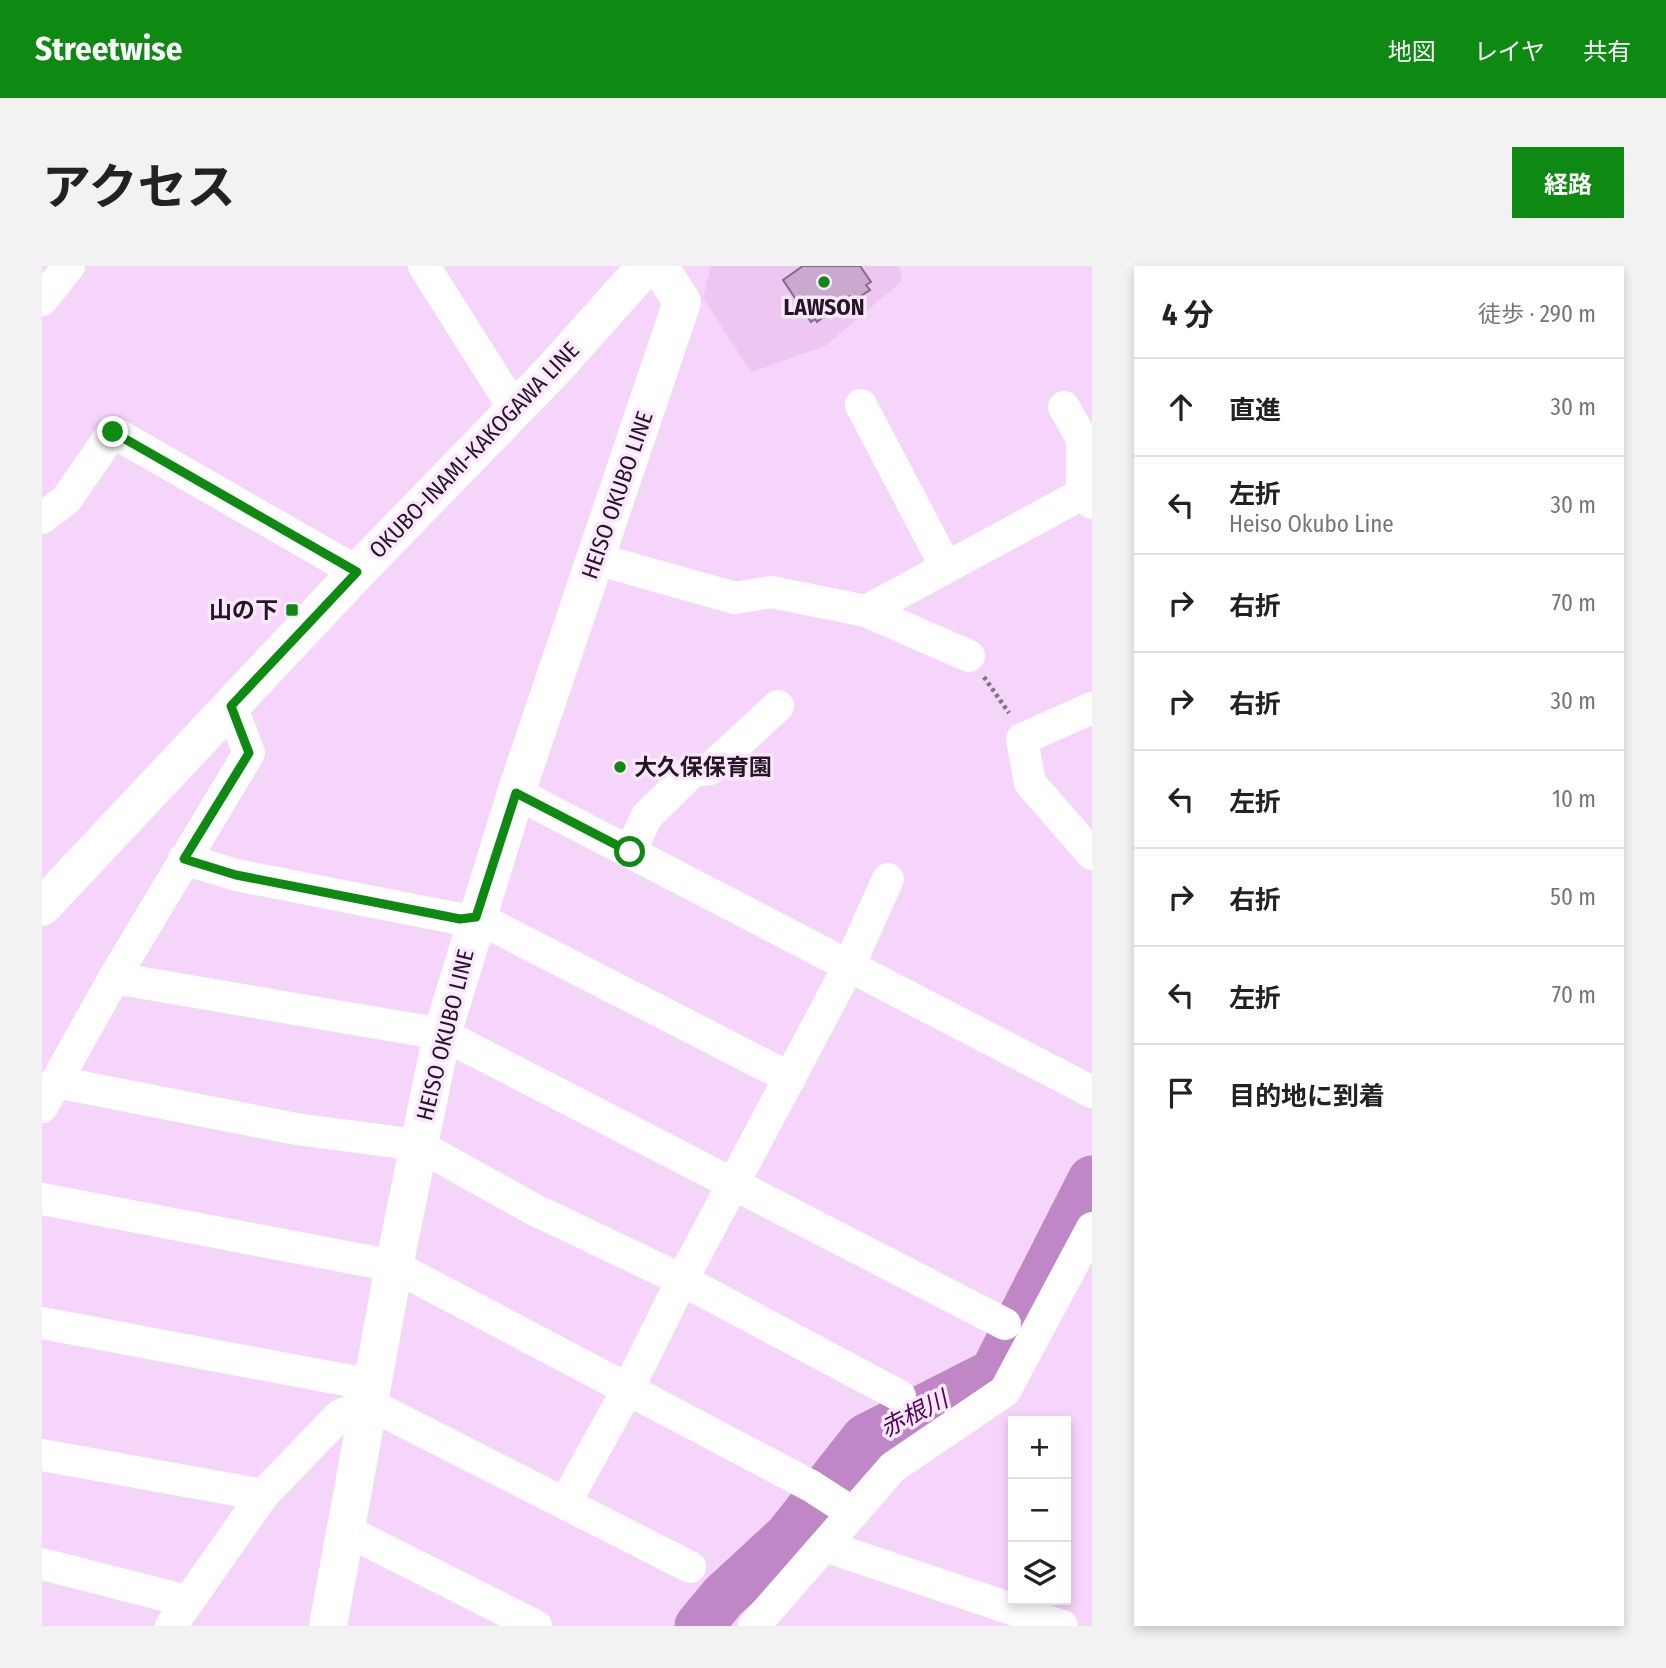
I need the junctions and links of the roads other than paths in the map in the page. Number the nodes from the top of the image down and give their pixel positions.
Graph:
1 (69, 266) edge
2 (424, 266) edge
3 (646, 266) edge
4 (659, 266) edge
5 (42, 300) edge
6 (862, 405) dead end
7 (1064, 407) dead end
8 (515, 410) junction
9 (1087, 498) edge
10 (50, 504) edge
11 (596, 559) junction
12 (946, 567) junction
13 (357, 572) junction
14 (866, 611) junction
15 (969, 656) road end
16 (231, 706) junction
17 (778, 706) dead end
18 (1092, 708) edge
19 (516, 793) junction
20 (630, 852) junction
21 (1092, 854) edge
22 (184, 859) junction
23 (888, 879) dead end
24 (42, 907) edge
25 (476, 917) junction
26 (849, 966) junction
27 (114, 978) junction
28 (442, 1034) junction
29 (790, 1078) junction
30 (1092, 1093) edge
31 (49, 1095) edge
32 (418, 1145) junction
33 (735, 1183) junction
34 (42, 1199) edge
35 (1092, 1228) edge
36 (394, 1266) junction
37 (682, 1280) junction
38 (42, 1323) edge
39 (1005, 1324) dead end
40 (628, 1390) junction
41 (371, 1395) junction
42 (900, 1396) dead end
43 (42, 1455) edge
44 (263, 1495) junction
45 (565, 1503) junction
46 (853, 1513) junction
47 (347, 1531) junction
48 (825, 1546) junction
49 (42, 1564) edge
50 (690, 1567) dead end
51 (179, 1614) edge
52 (328, 1626) edge
53 (536, 1626) edge
54 (754, 1626) edge
55 (1062, 1626) edge

1 - 5 street
2 - 8 street
3 - 8 main road, OKUBO-INAMI-KAKOGAWA LINE
4 - 11 main road, HEISO OKUBO LINE
6 - 12 street
7 - 9 street
8 - 13 main road, OKUBO-INAMI-KAKOGAWA LINE
9 - 12 street
10 - 13 street
11 - 14 street
11 - 19 main road, HEISO OKUBO LINE
12 - 14 street
13 - 16 main road, OKUBO-INAMI-KAKOGAWA LINE
14 - 15 street
16 - 22 street
16 - 24 main road, OKUBO-INAMI-KAKOGAWA LINE
17 - 20 street
18 - 21 street
19 - 20 street
19 - 25 main road, HEISO OKUBO LINE
20 - 26 street
22 - 25 street
22 - 27 street
23 - 26 street
25 - 28 main road, HEISO OKUBO LINE
25 - 29 street
26 - 29 street
26 - 30 street
27 - 28 street
27 - 31 street
28 - 32 main road, HEISO OKUBO LINE
28 - 33 street
29 - 33 street
31 - 32 street
32 - 36 main road, HEISO OKUBO LINE
32 - 37 street
33 - 37 street
33 - 39 street
34 - 36 street
35 - 46 street
36 - 40 street
36 - 41 main road, HEISO OKUBO LINE
37 - 40 street
37 - 42 street
38 - 41 street
40 - 45 street
40 - 46 street
41 - 44 street
41 - 45 street
41 - 47 main road, HEISO OKUBO LINE
43 - 44 street
44 - 51 street
45 - 50 street
46 - 48 street
47 - 52 main road, HEISO OKUBO LINE
47 - 53 street
48 - 54 street
48 - 55 street
49 - 51 street

